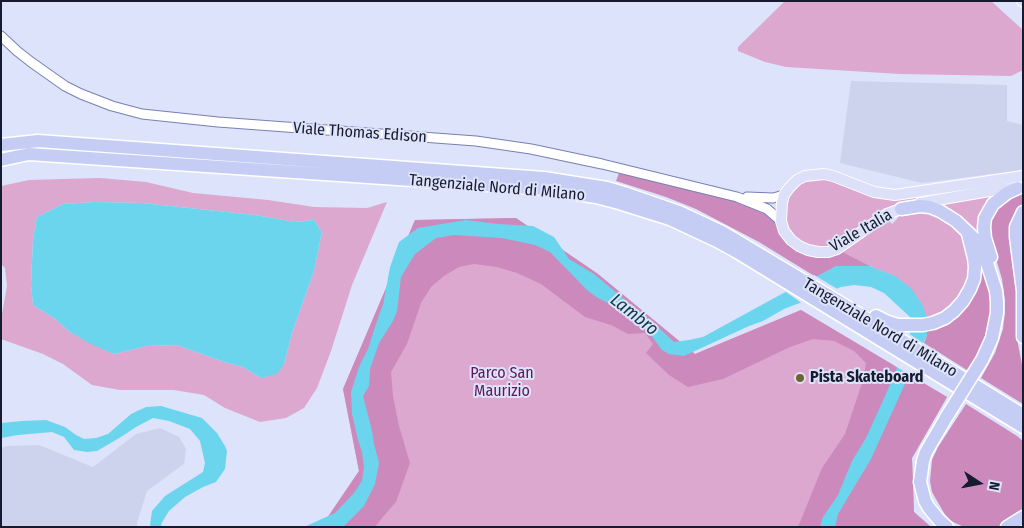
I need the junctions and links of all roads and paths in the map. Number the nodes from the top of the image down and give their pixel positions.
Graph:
1 (1, 36) edge
2 (1, 145) edge
3 (1, 160) edge
4 (1023, 176) edge
5 (1020, 188) edge
6 (604, 194) junction
7 (784, 195) junction
8 (737, 196) junction
9 (901, 209) junction
10 (1023, 212) edge
11 (781, 221) junction
12 (968, 234) junction
13 (790, 275) junction
14 (833, 300) junction
15 (1023, 337) edge
16 (898, 349) junction
17 (984, 362) junction
18 (924, 365) junction
19 (1023, 415) edge
20 (949, 418) junction
21 (1023, 427) edge
22 (1023, 436) edge
23 (1023, 516) edge
24 (947, 527) edge
25 (956, 527) edge
26 (1007, 527) edge

1 - 8 street, Viale Thomas Edison
2 - 6 highway, Tangenziale Nord di Milano
3 - 6 highway, Tangenziale Nord di Milano
4 - 7 main road, Viale Italia
5 - 9 main road, Viale Italia
5 - 17 highway
6 - 13 highway, Tangenziale Nord di Milano
6 - 13 highway, Tangenziale Nord di Milano
7 - 8 street, Viale Thomas Edison
7 - 11 main road
8 - 11 street, Viale Thomas Edison
9 - 11 main road, Viale Italia
9 - 12 highway
10 - 15 highway
12 - 14 highway
12 - 17 highway
13 - 14 highway, Tangenziale Nord di Milano
13 - 14 highway
14 - 16 highway
16 - 18 highway
16 - 18 highway, Tangenziale Nord di Milano
17 - 20 highway
18 - 19 highway, Tangenziale Nord di Milano
18 - 21 highway, Tangenziale Nord di Milano
18 - 22 highway
20 - 24 highway
20 - 25 highway
23 - 26 highway

